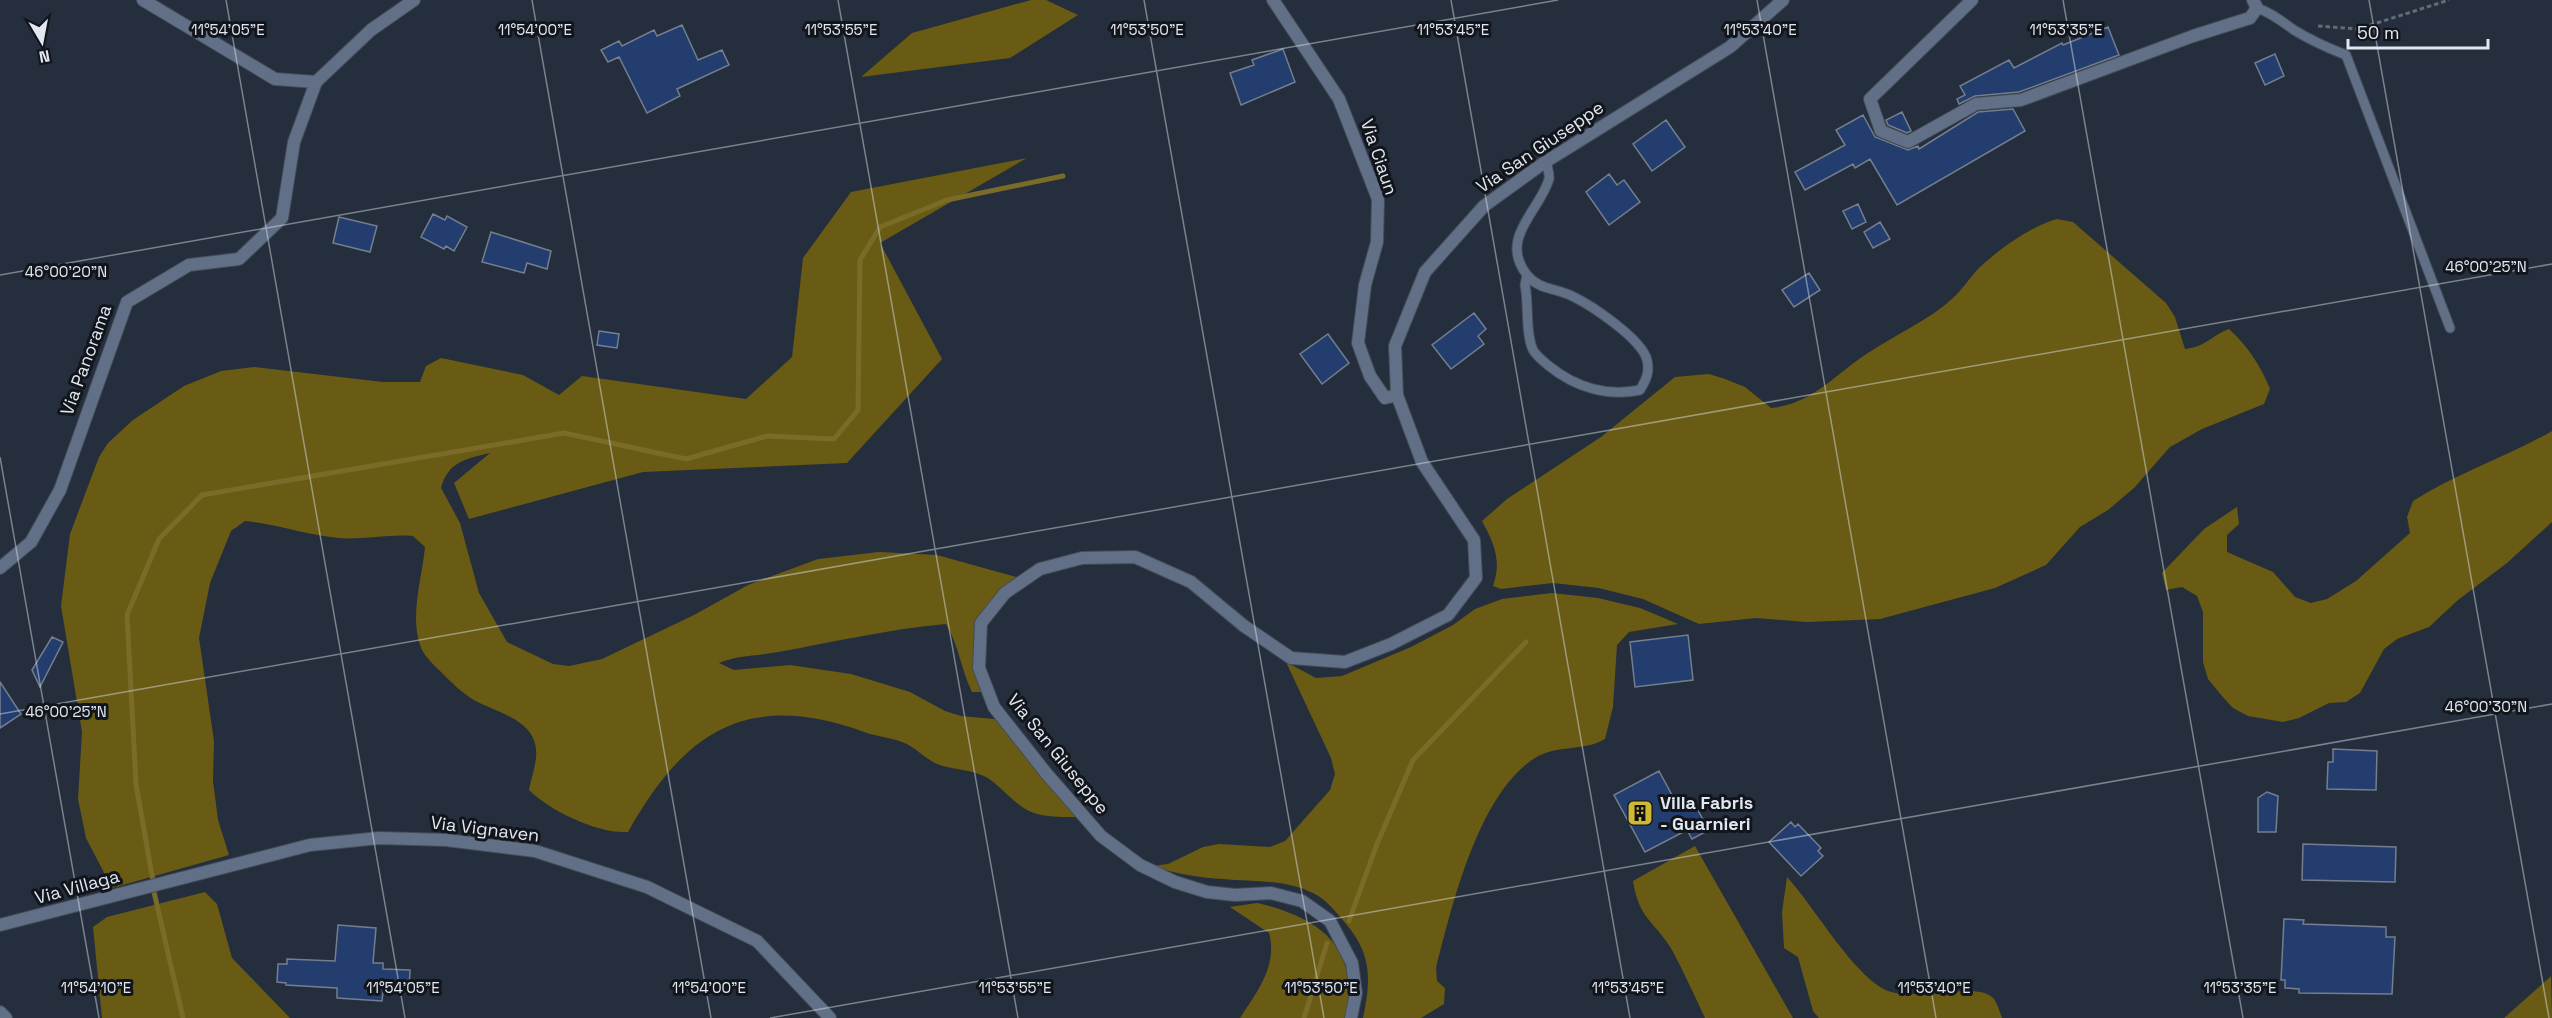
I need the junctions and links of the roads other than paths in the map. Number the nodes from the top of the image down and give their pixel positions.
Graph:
1 (143, 0) edge
2 (414, 0) edge
3 (1273, 0) edge
4 (1783, 0) edge
5 (1972, 0) edge
6 (2255, 4) edge
7 (316, 82) junction
8 (1546, 161) junction
9 (1527, 275) junction
10 (2450, 328) dead end
11 (1397, 395) junction
12 (0, 568) edge
13 (163, 883) joint
14 (0, 926) edge
15 (0, 1012) edge
16 (6, 1018) edge
17 (830, 1018) edge
18 (1351, 1018) edge

1 - 7 street
2 - 7 street, Via Panorama
3 - 11 street, Via Ciaun
4 - 8 street, Via San Giuseppe
5 - 6 street
6 - 10 lane
7 - 12 street, Via Panorama
8 - 9 lane
8 - 11 street, Via San Giuseppe
9 - 9 lane
11 - 18 street, Via San Giuseppe
13 - 14 street, Via Villaga
13 - 17 street, Via Vignaven
15 - 16 street

